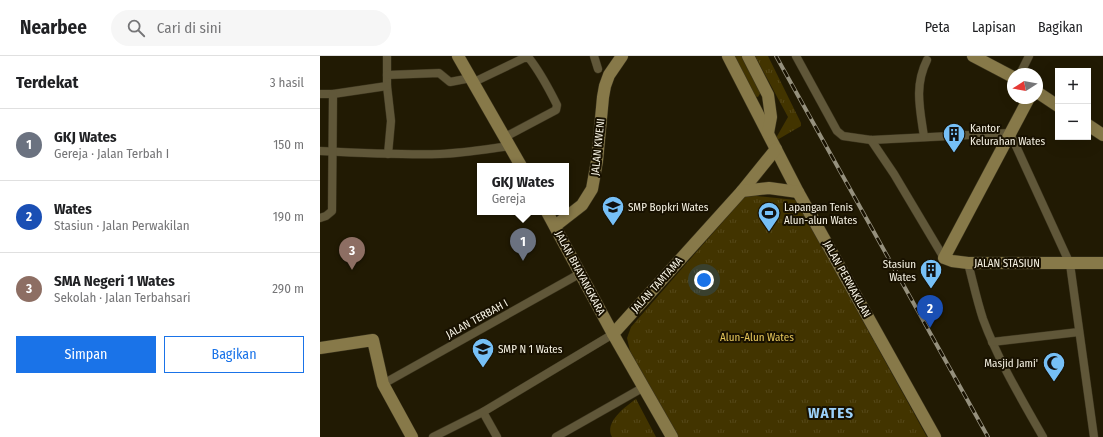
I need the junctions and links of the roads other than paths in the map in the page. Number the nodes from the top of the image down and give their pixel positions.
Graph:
1 (387, 56) edge
2 (458, 56) edge
3 (594, 56) edge
4 (622, 56) edge
5 (728, 56) edge
6 (748, 56) edge
7 (796, 56) edge
8 (974, 56) edge
9 (1029, 56) edge
10 (927, 60) dead end
11 (1023, 68) edge
12 (598, 69) dead end
13 (1007, 74) edge
14 (387, 75) junction
15 (472, 80) junction
16 (387, 86) junction
17 (320, 94) edge
18 (333, 94) junction
19 (1043, 96) edge
20 (1026, 104) edge
21 (1055, 104) edge
22 (1091, 126) edge
23 (1102, 130) edge
24 (768, 133) junction
25 (1010, 133) junction
26 (924, 137) junction
27 (871, 140) junction
28 (507, 141) junction
29 (776, 149) junction
30 (320, 151) edge
31 (332, 152) junction
32 (388, 154) junction
33 (519, 163) edge
34 (742, 191) junction
35 (798, 192) junction
36 (549, 215) edge
37 (568, 215) edge
38 (569, 215) edge
39 (320, 218) edge
40 (555, 226) junction
41 (944, 258) junction
42 (968, 263) junction
43 (1103, 263) edge
44 (1070, 264) junction
45 (581, 274) junction
46 (1079, 332) junction
47 (613, 334) junction
48 (992, 342) junction
49 (320, 348) edge
50 (383, 384) junction
51 (644, 387) junction
52 (483, 412) junction
53 (412, 437) edge
54 (433, 437) edge
55 (497, 437) edge
56 (556, 437) edge
57 (672, 437) edge
58 (935, 437) edge
59 (1044, 437) edge
60 (1094, 437) edge

1 - 14 street
2 - 15 street
3 - 12 street
4 - 38 street, JALAN KWENI
5 - 24 street, JALAN PERWAKILAN
6 - 24 street
7 - 27 street
8 - 13 street
9 - 11 street
10 - 26 street
14 - 15 street
14 - 16 street
15 - 28 street
15 - 28 street
16 - 18 street
16 - 32 street
17 - 18 street
18 - 31 street
19 - 21 street
20 - 25 street
22 - 23 street
24 - 29 street, JALAN PERWAKILAN
25 - 26 street
25 - 41 street
25 - 44 street
26 - 27 street
27 - 41 street
28 - 32 street
28 - 33 street
29 - 34 street, JALAN TAMTAMA
29 - 35 street, JALAN PERWAKILAN
30 - 31 street
31 - 32 street
31 - 39 street
34 - 35 street
34 - 47 street, JALAN TAMTAMA
35 - 58 street, JALAN PERWAKILAN
36 - 40 street, JALAN BHAYANGKARA
37 - 40 street, JALAN KWENI
40 - 45 street, JALAN BHAYANGKARA
41 - 42 street, JALAN STASIUN
42 - 44 street, JALAN STASIUN
42 - 48 street
43 - 44 street, JALAN STASIUN
44 - 46 street
45 - 47 street, JALAN BHAYANGKARA
45 - 50 street, JALAN TERBAH I
46 - 48 street
46 - 60 street
47 - 51 street
47 - 52 street
48 - 59 street
49 - 50 street
50 - 53 street
51 - 56 street
51 - 57 street
52 - 54 street
52 - 55 street

